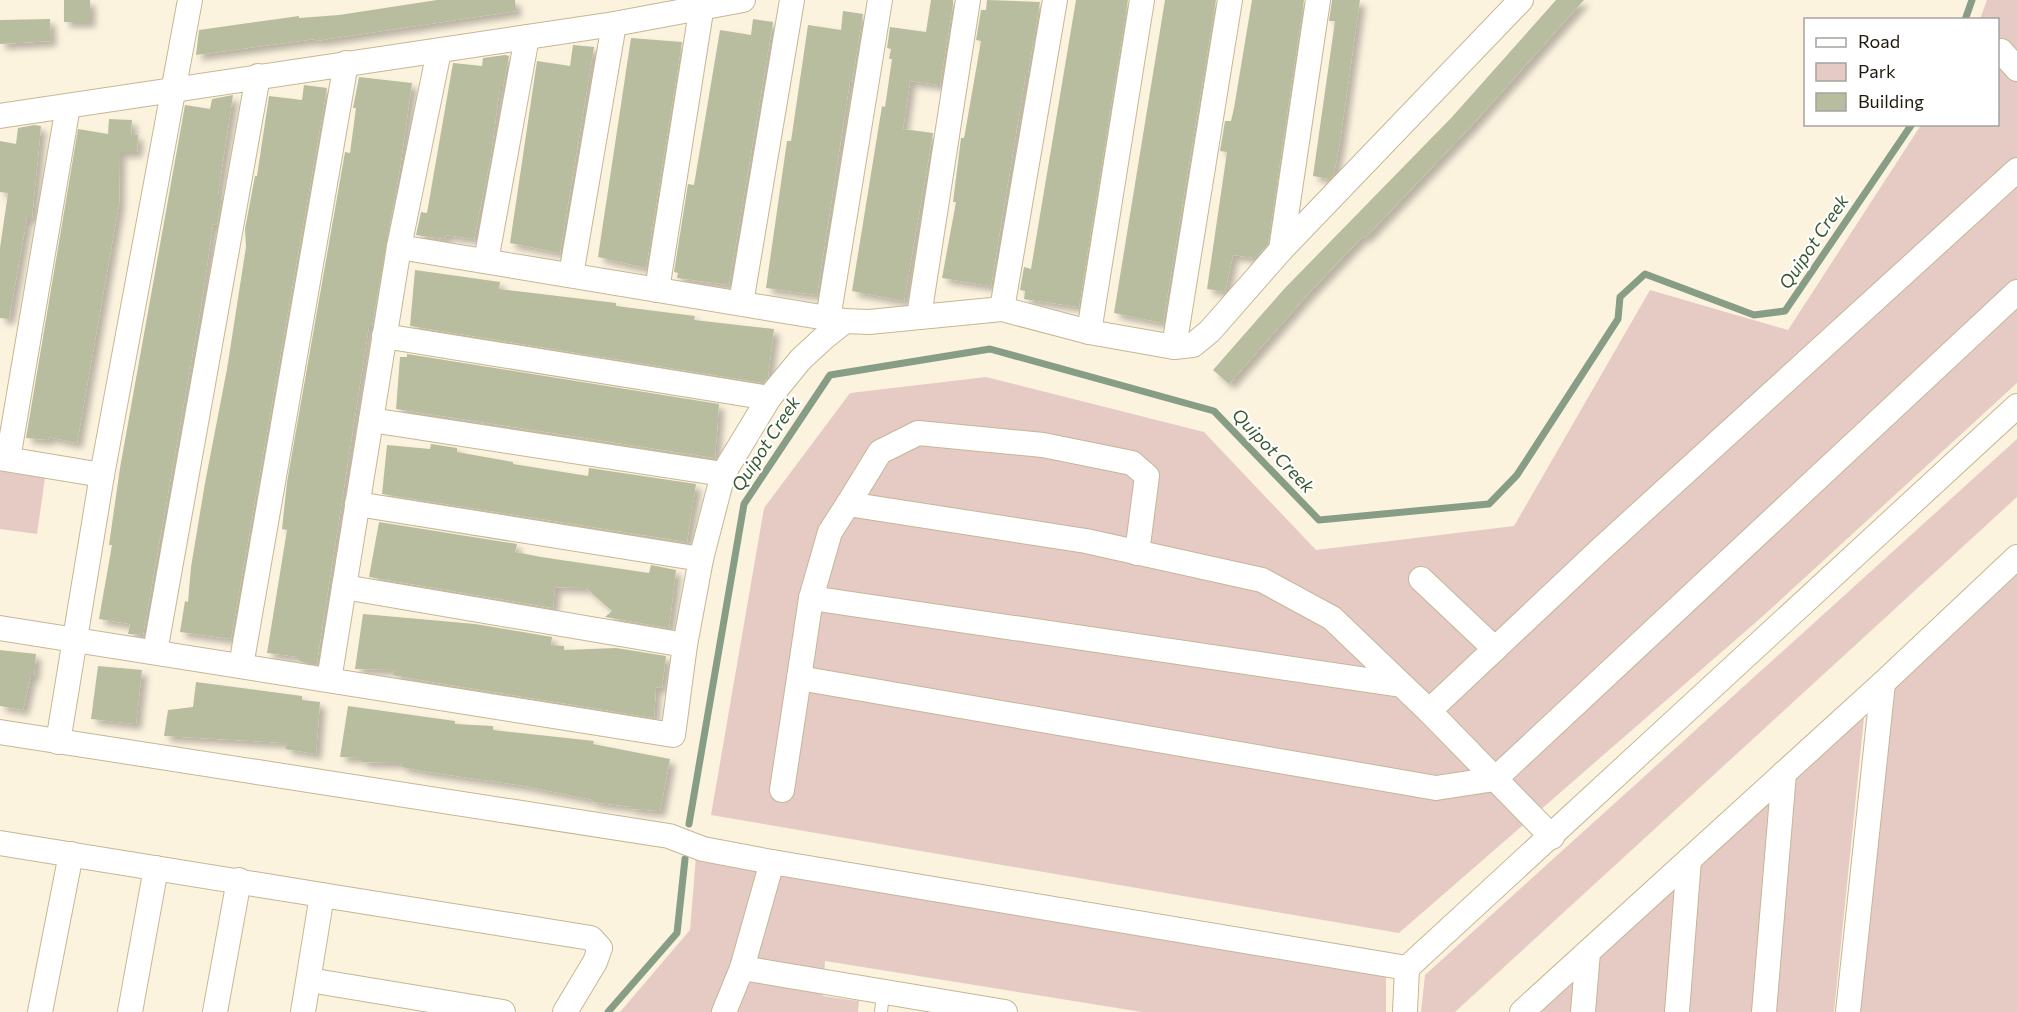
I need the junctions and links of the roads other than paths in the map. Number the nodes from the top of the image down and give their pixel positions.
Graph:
1 (190, 0) edge
2 (742, 0) edge
3 (792, 0) edge
4 (880, 0) edge
5 (968, 0) edge
6 (1055, 0) edge
7 (1142, 0) edge
8 (1230, 0) edge
9 (1318, 0) edge
10 (1521, 0) edge
11 (702, 5) junction
12 (614, 24) junction
13 (527, 37) junction
14 (439, 51) junction
15 (2001, 51) dead end
16 (346, 63) junction
17 (2017, 69) edge
18 (258, 76) junction
19 (174, 88) junction
20 (68, 106) junction
21 (0, 116) edge
22 (2017, 170) edge
23 (399, 247) junction
24 (1281, 250) junction
25 (486, 261) junction
26 (571, 275) junction
27 (657, 290) junction
28 (2017, 292) edge
29 (741, 303) junction
30 (1002, 309) junction
31 (919, 316) junction
32 (836, 320) junction
33 (1089, 332) junction
34 (384, 336) junction
35 (1174, 347) junction
36 (769, 398) junction
37 (2017, 406) edge
38 (371, 420) junction
39 (4, 459) edge
40 (723, 474) junction
41 (102, 475) junction
42 (357, 504) junction
43 (848, 504) junction
44 (1137, 553) junction
45 (2017, 557) edge
46 (701, 559) junction
47 (1421, 579) dead end
48 (344, 587) junction
49 (811, 598) junction
50 (0, 628) edge
51 (76, 641) junction
52 (684, 645) junction
53 (1495, 649) junction
54 (155, 652) junction
55 (241, 666) junction
56 (799, 678) junction
57 (329, 680) junction
58 (1883, 683) junction
59 (1401, 685) junction
60 (1428, 711) junction
61 (0, 732) edge
62 (58, 741) junction
63 (1784, 773) junction
64 (1496, 779) junction
65 (782, 790) dead end
66 (1552, 837) junction
67 (0, 843) edge
68 (71, 854) junction
69 (1689, 860) junction
70 (772, 862) junction
71 (156, 868) junction
72 (239, 880) junction
73 (322, 895) junction
74 (1588, 952) junction
75 (742, 968) junction
76 (1407, 968) junction
77 (309, 980) junction
78 (882, 1002) edge
79 (978, 1010) edge
80 (40, 1012) edge
81 (130, 1012) edge
82 (215, 1012) edge
83 (303, 1012) edge
84 (503, 1012) edge
85 (565, 1012) edge
86 (724, 1012) edge
87 (1005, 1012) edge
88 (1405, 1012) edge
89 (1522, 1012) edge
90 (1583, 1012) edge
91 (1677, 1012) edge
92 (1764, 1012) edge
93 (1848, 1012) edge

1 - 19 street
2 - 11 street
3 - 29 street
4 - 32 street
5 - 31 street
6 - 30 street
7 - 33 street
8 - 35 street
9 - 24 street
10 - 24 street
11 - 12 street
11 - 27 street
12 - 13 street
12 - 26 street
13 - 14 street
13 - 25 street
14 - 16 street
14 - 23 street
15 - 17 street
16 - 18 street
16 - 55 street
18 - 19 street
18 - 54 street
19 - 20 street
19 - 41 street
20 - 21 street
20 - 39 street
22 - 53 street
23 - 25 street
23 - 34 street
24 - 35 street
25 - 26 street
26 - 27 street
27 - 29 street
28 - 64 street
29 - 32 street
30 - 31 street
30 - 33 street
31 - 32 street
32 - 36 street
33 - 35 street
34 - 36 street
34 - 38 street
36 - 40 street
37 - 66 street
38 - 40 street
38 - 42 street
39 - 41 street
40 - 46 street
41 - 51 street
42 - 46 street
42 - 48 street
43 - 44 street
43 - 44 street
43 - 49 street
44 - 59 street
45 - 58 street
46 - 52 street
47 - 53 street
48 - 52 street
48 - 57 street
49 - 56 street
49 - 59 street
50 - 51 street
51 - 54 street
51 - 62 street
52 - 57 street
53 - 60 street
54 - 55 street
55 - 57 street
56 - 64 street
56 - 65 street
58 - 63 street
58 - 93 street
59 - 60 street
60 - 64 street
61 - 62 street
62 - 70 street
63 - 69 street
63 - 92 street
64 - 66 street
66 - 76 street
67 - 68 street
68 - 71 street
68 - 80 street
69 - 74 street
69 - 91 street
70 - 75 street
70 - 76 street
71 - 72 street
71 - 81 street
72 - 73 street
72 - 82 street
73 - 77 street
73 - 85 street
74 - 89 street
74 - 90 street
75 - 78 street
75 - 86 street
76 - 88 street
77 - 83 street
77 - 84 street
78 - 79 street
79 - 87 street

